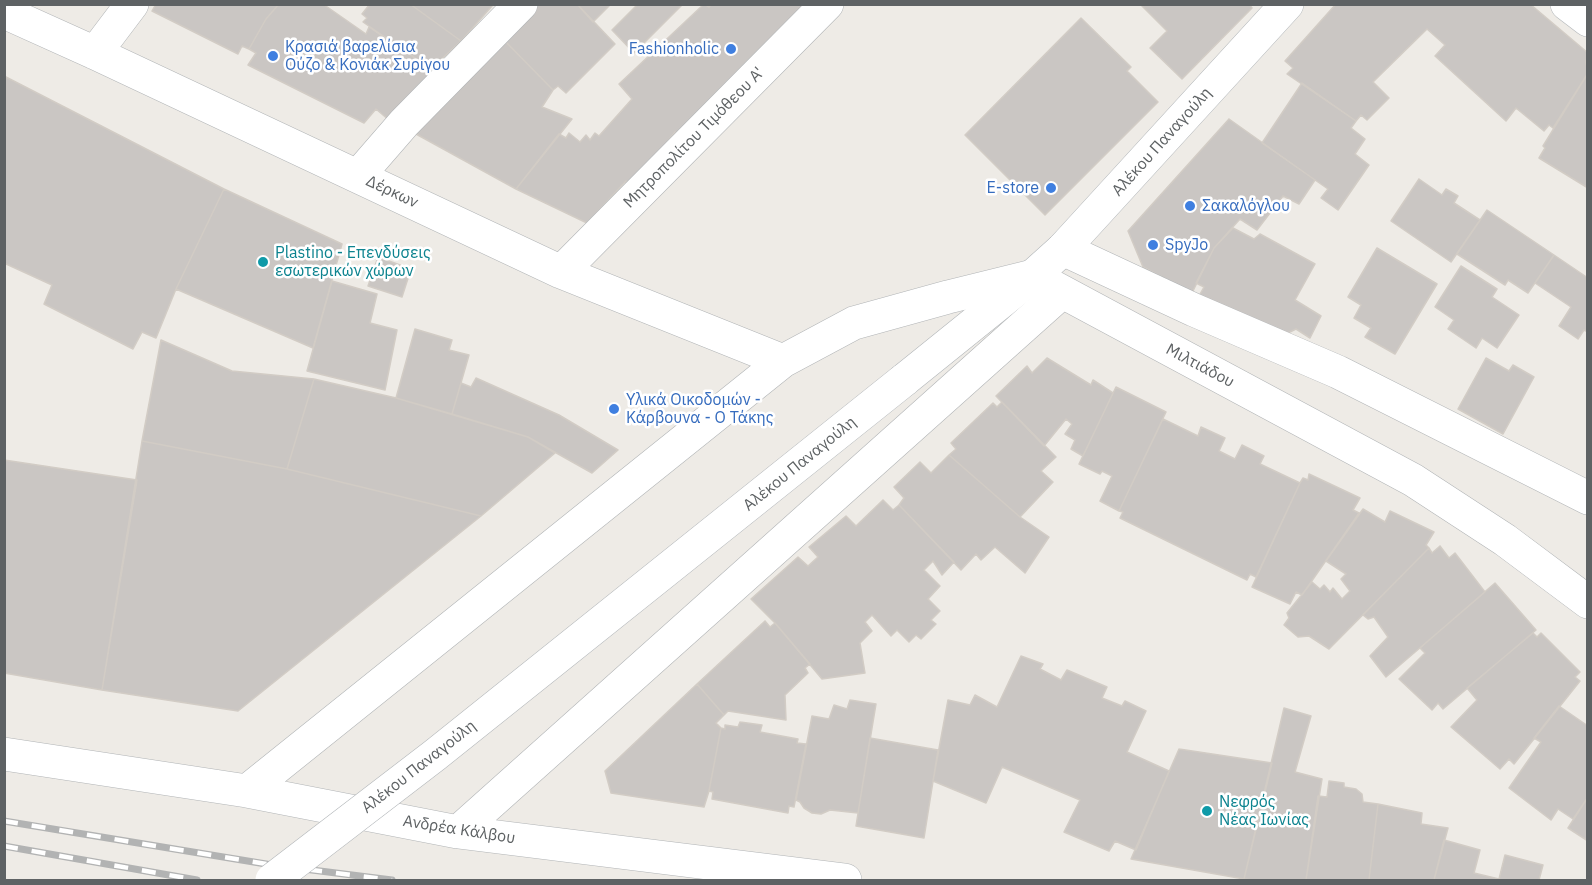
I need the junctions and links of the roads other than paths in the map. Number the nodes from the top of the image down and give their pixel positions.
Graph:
1 (132, 4) edge
2 (521, 4) edge
3 (827, 4) edge
4 (1287, 4) edge
5 (1567, 4) edge
6 (9, 10) edge
7 (1587, 20) edge
8 (95, 53) junction
9 (358, 176) junction
10 (1063, 249) junction
11 (561, 272) junction
12 (1033, 276) junction
13 (1062, 292) junction
14 (783, 361) junction
15 (1587, 498) edge
16 (1587, 602) edge
17 (4, 754) edge
18 (247, 791) junction
19 (458, 832) junction
20 (272, 880) edge
21 (845, 880) edge

1 - 8 street
2 - 9 street
3 - 11 street, Μητροπολίτου Τιμόθεου Α'
4 - 10 street, Αλέκου Παναγούλη
5 - 7 street
6 - 8 street, Δέρκων
8 - 9 street, Δέρκων
9 - 11 street, Δέρκων
10 - 12 street, Αλέκου Παναγούλη
10 - 15 street
11 - 14 street, Δέρκων
12 - 13 street, Μιλτιάδου
12 - 14 street
12 - 20 street, Αλέκου Παναγούλη, bridge
13 - 16 street, Μιλτιάδου
13 - 19 street
14 - 18 street
17 - 18 street, Ανδρέα Κάλβου
18 - 19 street, Ανδρέα Κάλβου
19 - 21 street, Ανδρέα Κάλβου

